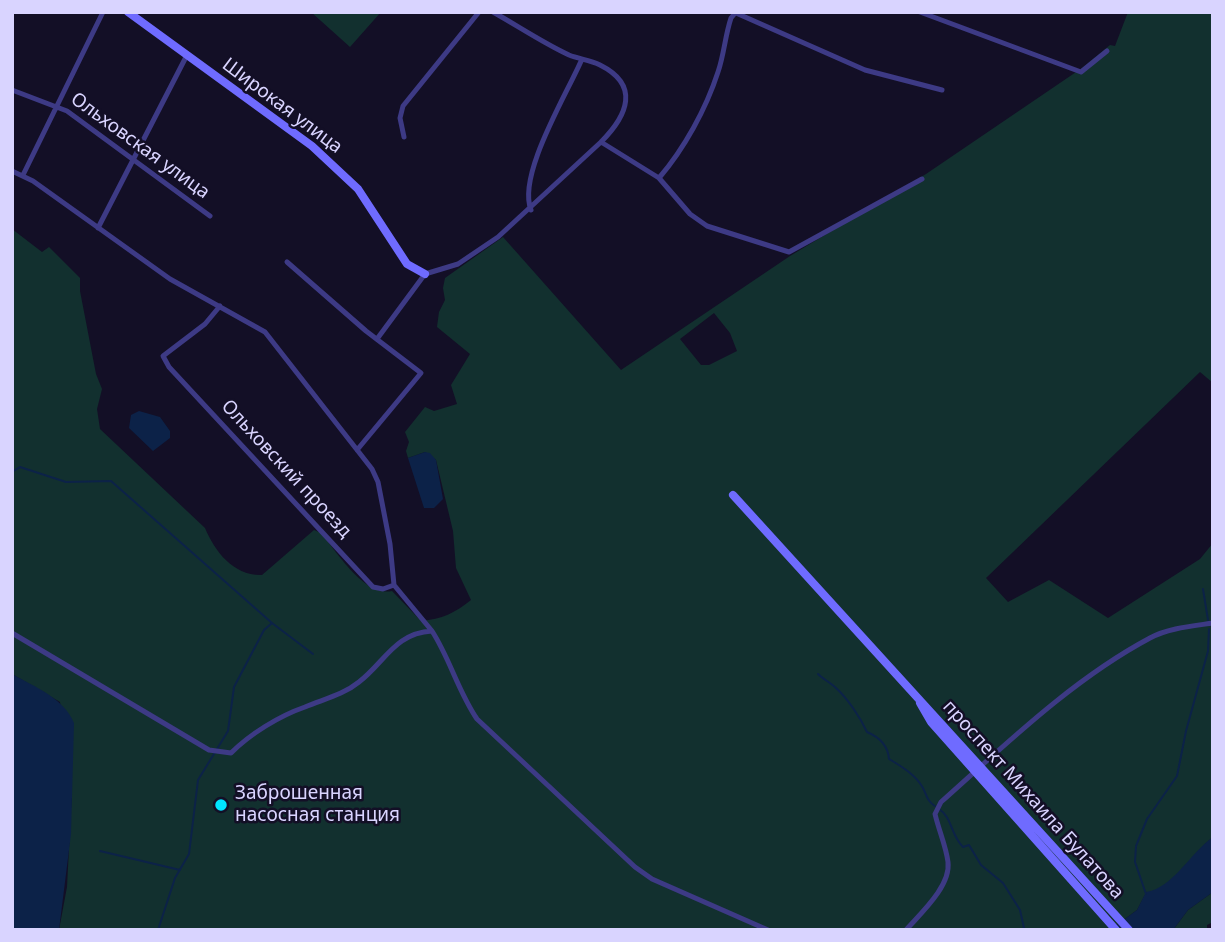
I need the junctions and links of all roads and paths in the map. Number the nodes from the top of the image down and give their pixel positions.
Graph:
1 (103, 12) edge
2 (128, 12) edge
3 (479, 12) edge
4 (493, 12) edge
5 (920, 12) edge
6 (736, 13) edge
7 (1107, 51) dead end
8 (187, 55) junction
9 (582, 59) junction
10 (12, 90) edge
11 (942, 90) dead end
12 (56, 106) junction
13 (404, 137) dead end
14 (601, 142) junction
15 (134, 159) junction
16 (12, 171) edge
17 (23, 175) junction
18 (659, 178) junction
19 (922, 179) dead end
20 (531, 209) junction
21 (210, 216) dead end
22 (98, 228) junction
23 (287, 262) dead end
24 (425, 274) junction
25 (219, 306) junction
26 (377, 339) junction
27 (357, 450) junction
28 (733, 495) dead end
29 (394, 585) junction
30 (1213, 623) edge
31 (432, 631) junction
32 (12, 633) edge
33 (914, 691) junction
34 (982, 766) junction
35 (974, 772) junction
36 (768, 930) edge
37 (906, 930) edge
38 (1116, 930) edge
39 (1129, 930) edge

1 - 12 street
2 - 8 street, Широкая улица
3 - 13 street
4 - 9 street
5 - 7 street
6 - 11 street
6 - 18 street
8 - 15 street
8 - 24 street, Широкая улица
9 - 14 street
9 - 20 street
10 - 12 street, Ольховская улица
12 - 15 street, Ольховская улица
12 - 17 street
14 - 18 street
14 - 20 street
15 - 21 street, Ольховская улица
15 - 22 street
16 - 17 street
17 - 22 street
18 - 19 street
20 - 24 street
22 - 25 street
23 - 26 street
24 - 26 street
25 - 27 street
25 - 29 street, Ольховский проезд
26 - 27 street
27 - 29 street
28 - 33 street, проспект Михаила Булатова
29 - 31 street
30 - 34 street
31 - 32 street
31 - 36 street
33 - 34 street, проспект Михаила Булатова
33 - 35 street, проспект Михаила Булатова
34 - 35 street
34 - 39 street, проспект Михаила Булатова
35 - 37 street
35 - 38 street, проспект Михаила Булатова

